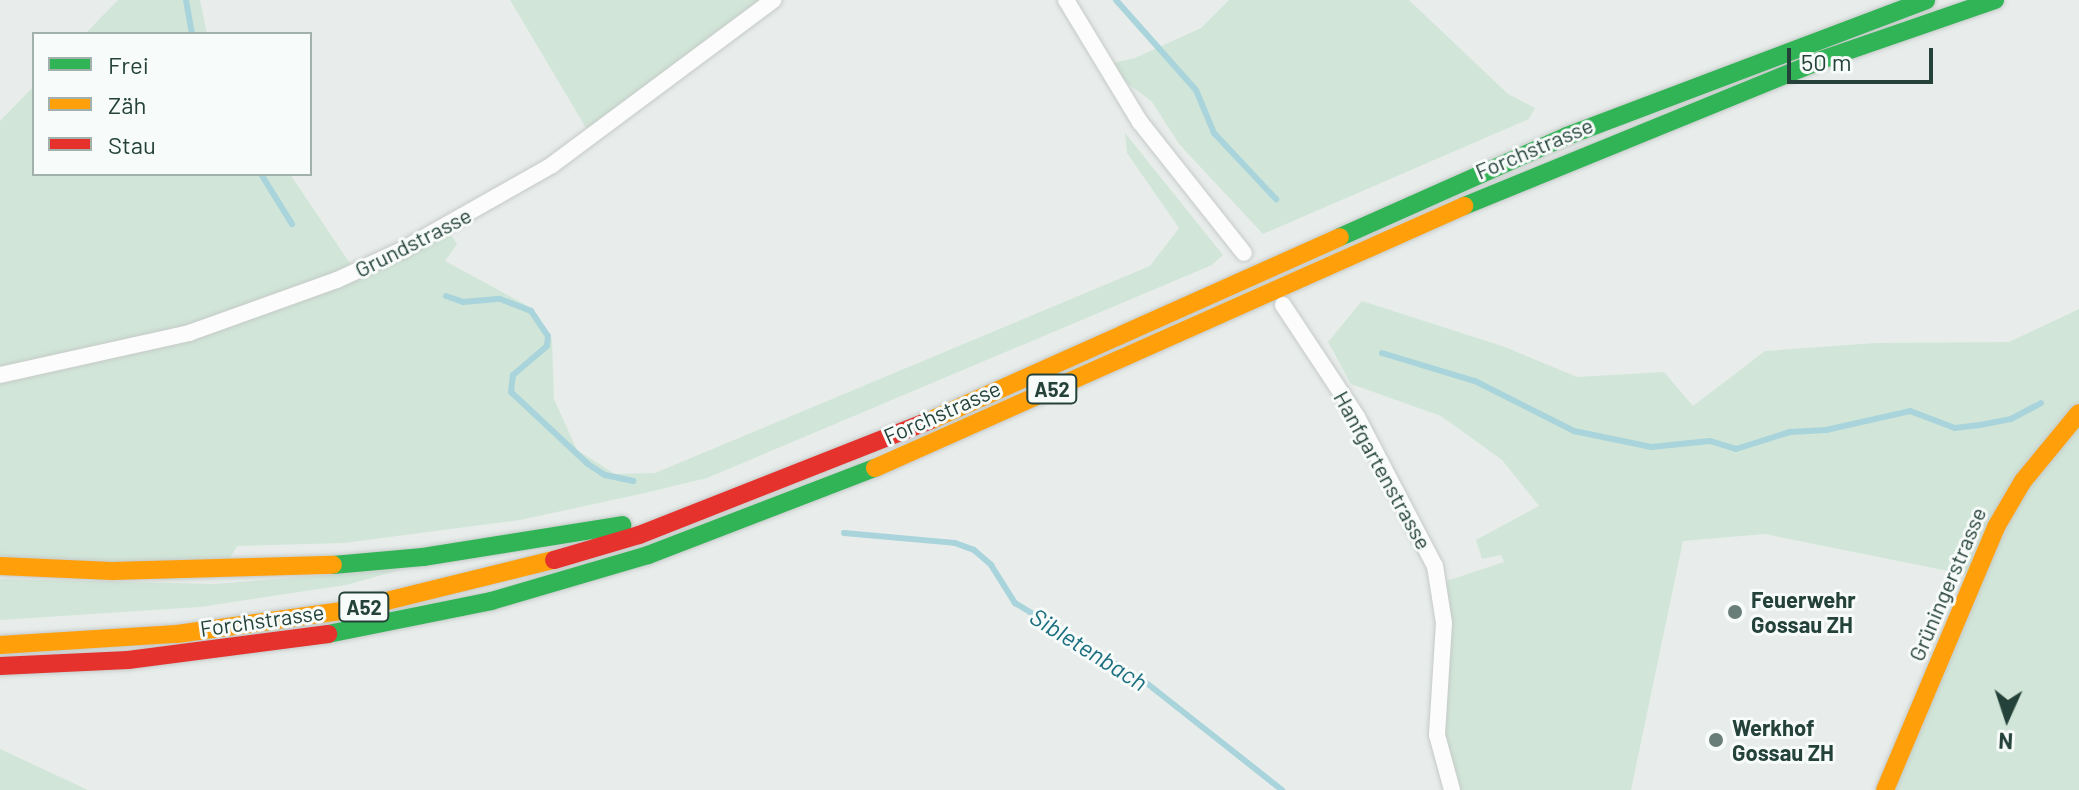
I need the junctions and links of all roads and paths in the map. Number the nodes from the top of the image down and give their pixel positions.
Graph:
1 (773, 0) edge
2 (1066, 0) edge
3 (1926, 0) edge
4 (1995, 0) edge
5 (1244, 253) dead end
6 (1283, 305) dead end
7 (0, 375) edge
8 (2079, 413) edge
9 (717, 508) junction
10 (0, 566) edge
11 (0, 645) edge
12 (0, 666) edge
13 (1452, 790) edge
14 (1885, 790) edge

1 - 7 street, Grundstrasse
2 - 5 street
3 - 9 main road, Forchstrasse / A52
4 - 12 main road, Forchstrasse / A52
6 - 13 street, Hanfgartenstrasse
8 - 14 main road, Grüningerstrasse
9 - 10 main road
9 - 11 main road, Forchstrasse / A52

